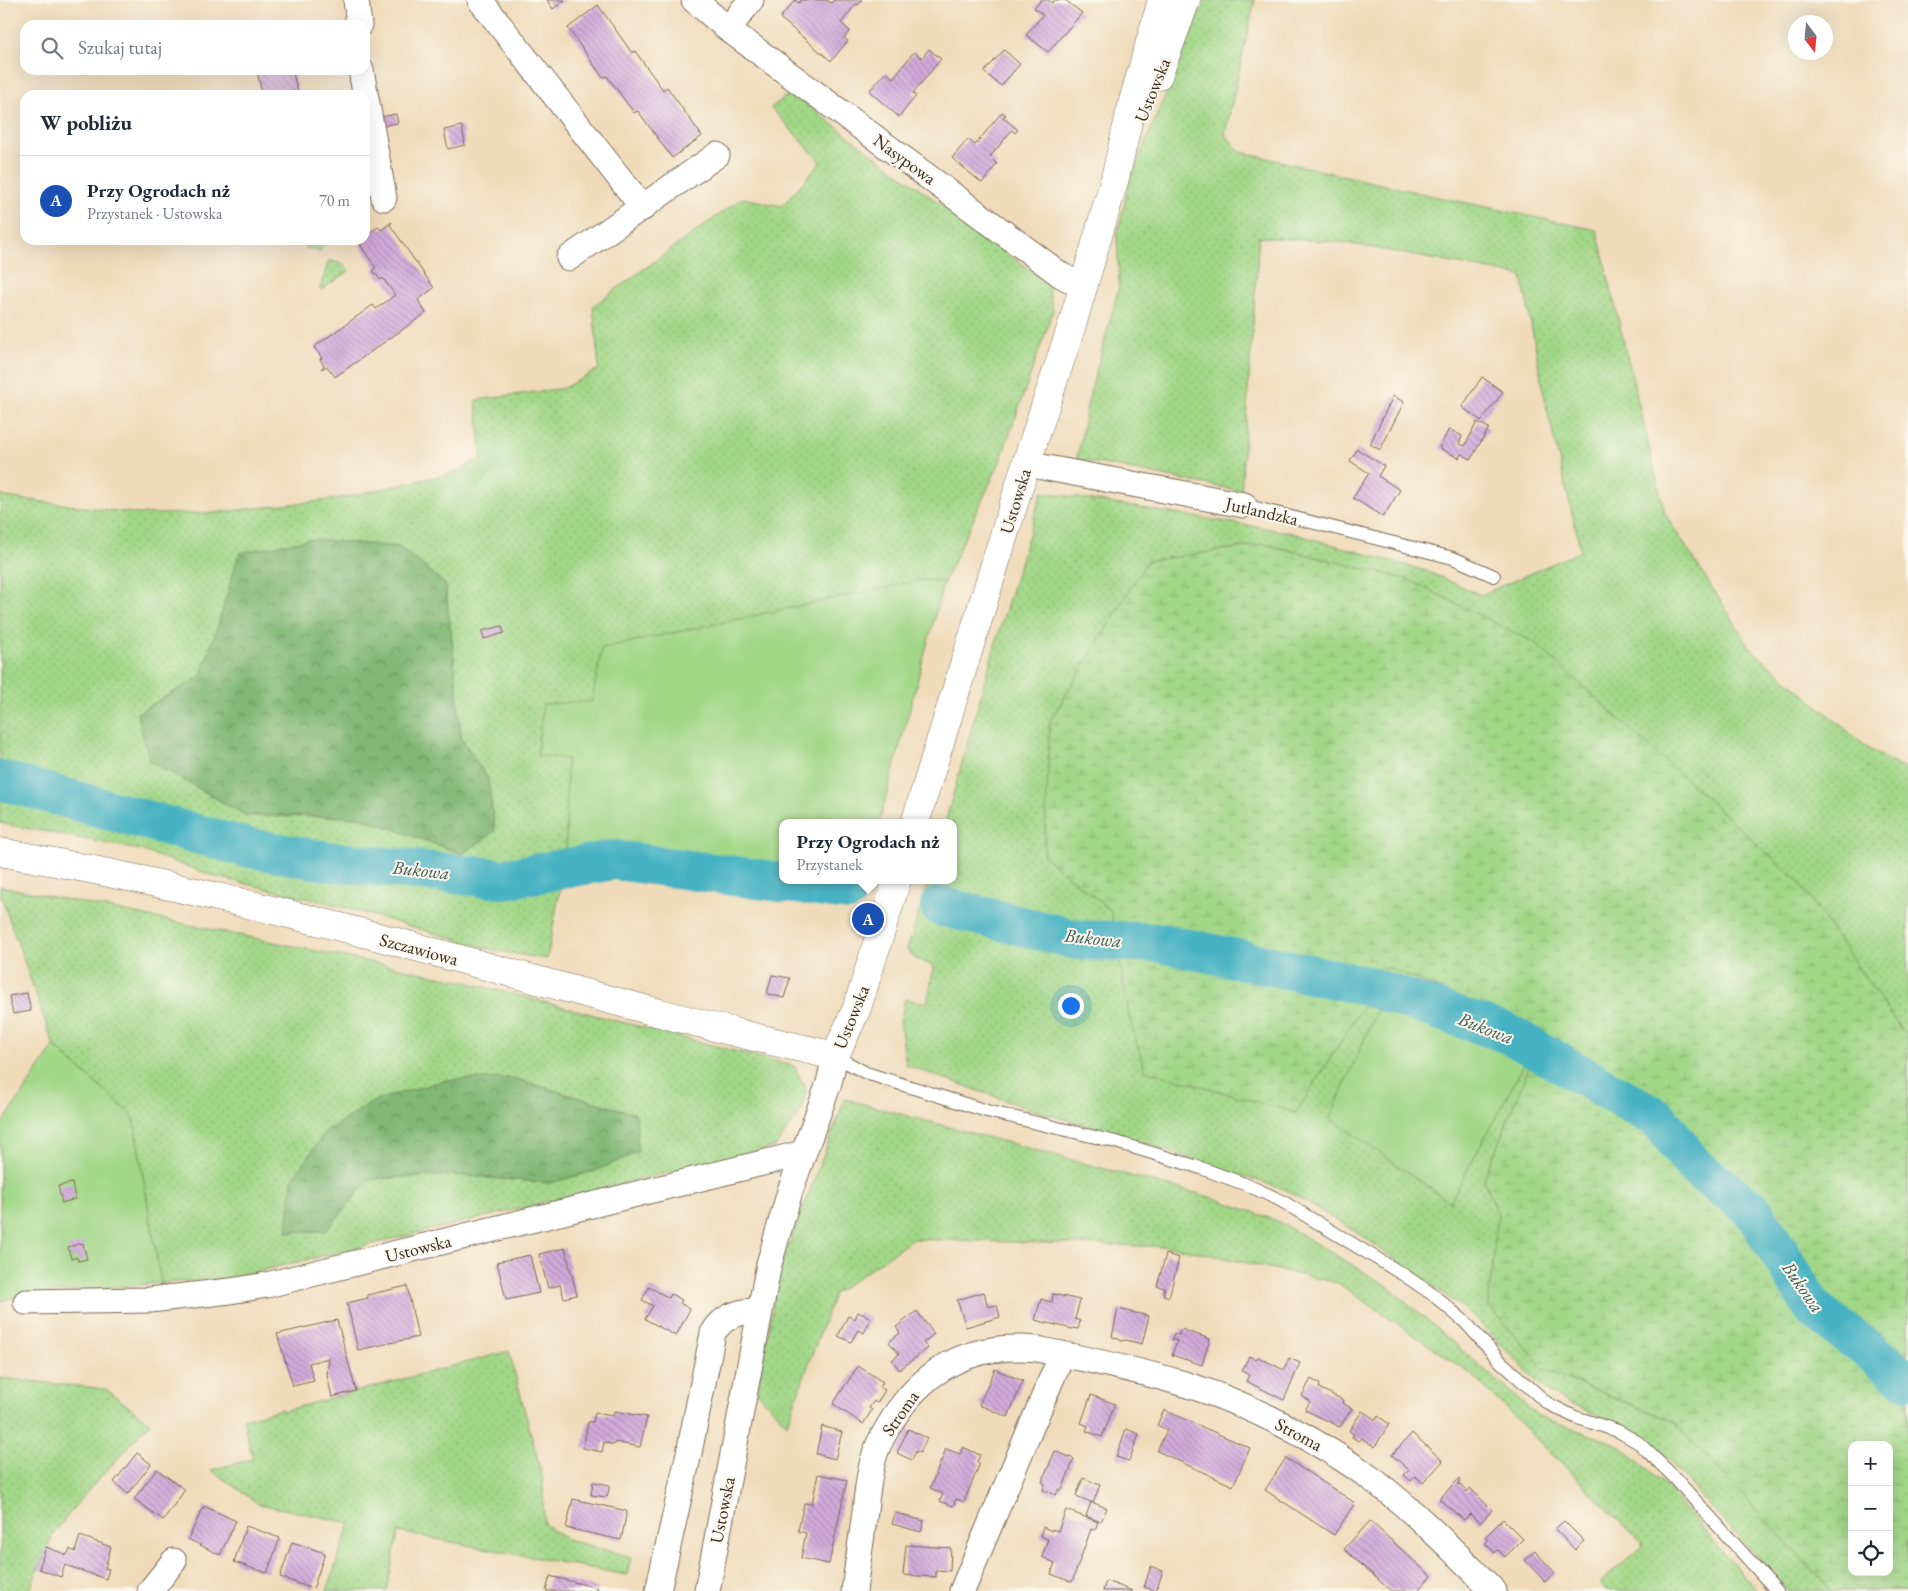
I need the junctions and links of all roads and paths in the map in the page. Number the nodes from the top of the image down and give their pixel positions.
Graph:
1 (356, 0) edge
2 (480, 0) edge
3 (694, 0) edge
4 (751, 0) edge
5 (1162, 0) edge
6 (1186, 0) edge
7 (358, 20) edge
8 (728, 29) junction
9 (362, 75) edge
10 (365, 90) edge
11 (370, 120) edge
12 (717, 155) dead end
13 (1115, 178) junction
14 (384, 198) dead end
15 (642, 208) junction
16 (569, 258) dead end
17 (1083, 287) junction
18 (1026, 464) junction
19 (1244, 505) joint
20 (1494, 576) dead end
21 (916, 819) edge
22 (0, 852) edge
23 (896, 884) edge
24 (835, 1056) junction
25 (803, 1153) junction
26 (26, 1302) dead end
27 (760, 1311) junction
28 (1062, 1354) junction
29 (174, 1561) dead end
30 (150, 1591) edge
31 (658, 1591) edge
32 (707, 1591) edge
33 (854, 1591) edge
34 (962, 1591) edge
35 (1494, 1591) edge
36 (1777, 1591) edge

1 - 7 street
2 - 15 street
3 - 8 street, Nasypowa
4 - 8 street
5 - 13 street, Ustowska
6 - 13 street, Ustowska
8 - 17 street, Nasypowa
9 - 10 street
11 - 14 street
12 - 15 street
13 - 17 street, Ustowska
15 - 16 street
17 - 18 street, Ustowska
18 - 19 street, Jutlandzka
18 - 21 street, Ustowska
19 - 20 lane, Jutlandzka
22 - 24 street, Szczawiowa
23 - 24 street, Ustowska
24 - 25 street, Ustowska
24 - 36 lane
25 - 26 street, Ustowska
25 - 27 street, Ustowska
27 - 31 street
27 - 32 street, Ustowska
28 - 33 street, Stroma
28 - 34 street
28 - 35 street, Stroma
29 - 30 street

